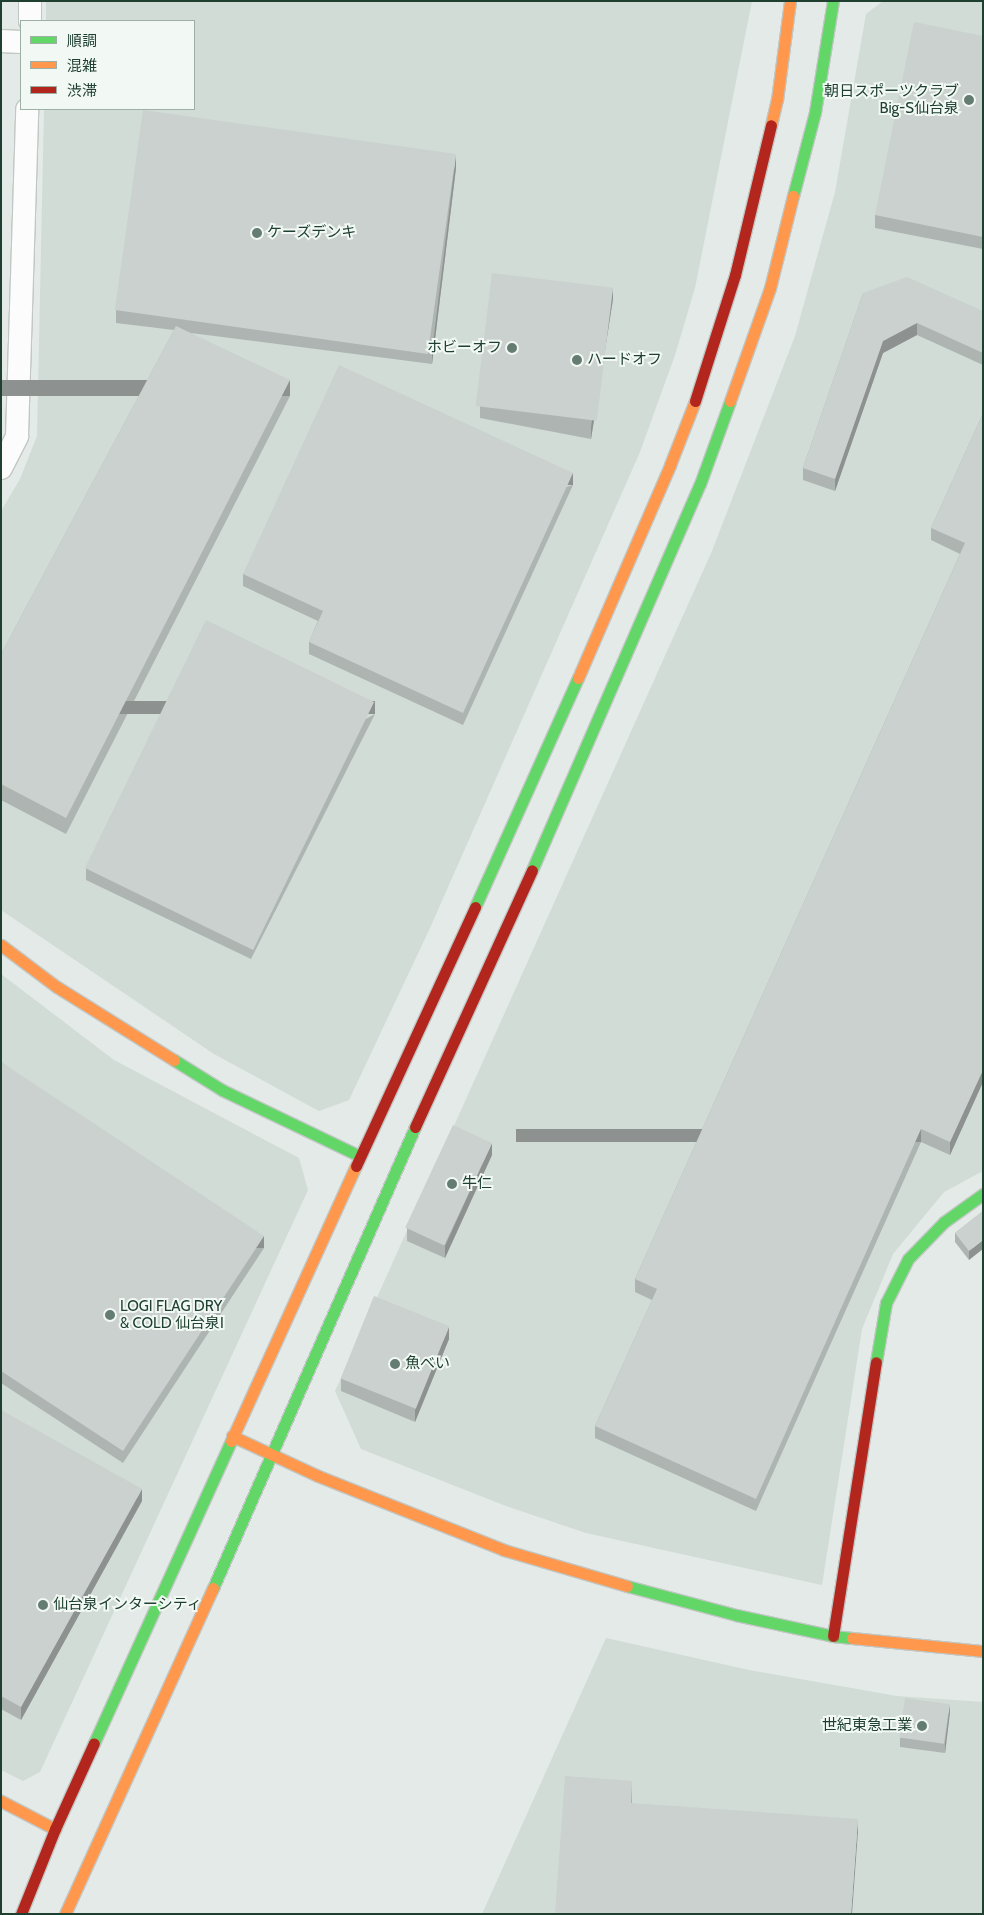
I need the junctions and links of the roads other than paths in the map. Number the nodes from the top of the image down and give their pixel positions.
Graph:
1 (30, 1) edge
2 (790, 1) edge
3 (833, 1) edge
4 (30, 20) edge
5 (1, 41) edge
6 (20, 42) edge
7 (27, 110) edge
8 (1, 468) edge
9 (1, 945) edge
10 (360, 1156) junction
11 (983, 1194) edge
12 (232, 1436) junction
13 (272, 1454) junction
14 (833, 1636) junction
15 (983, 1651) edge
16 (1, 1801) edge
17 (55, 1830) junction
18 (21, 1914) edge
19 (65, 1914) edge

1 - 4 street
2 - 10 street
3 - 13 street
5 - 6 street
7 - 8 street
9 - 10 street
10 - 12 street
11 - 14 street
12 - 13 street
12 - 17 street
13 - 14 street
13 - 19 street
14 - 15 street
16 - 17 street
17 - 18 street

